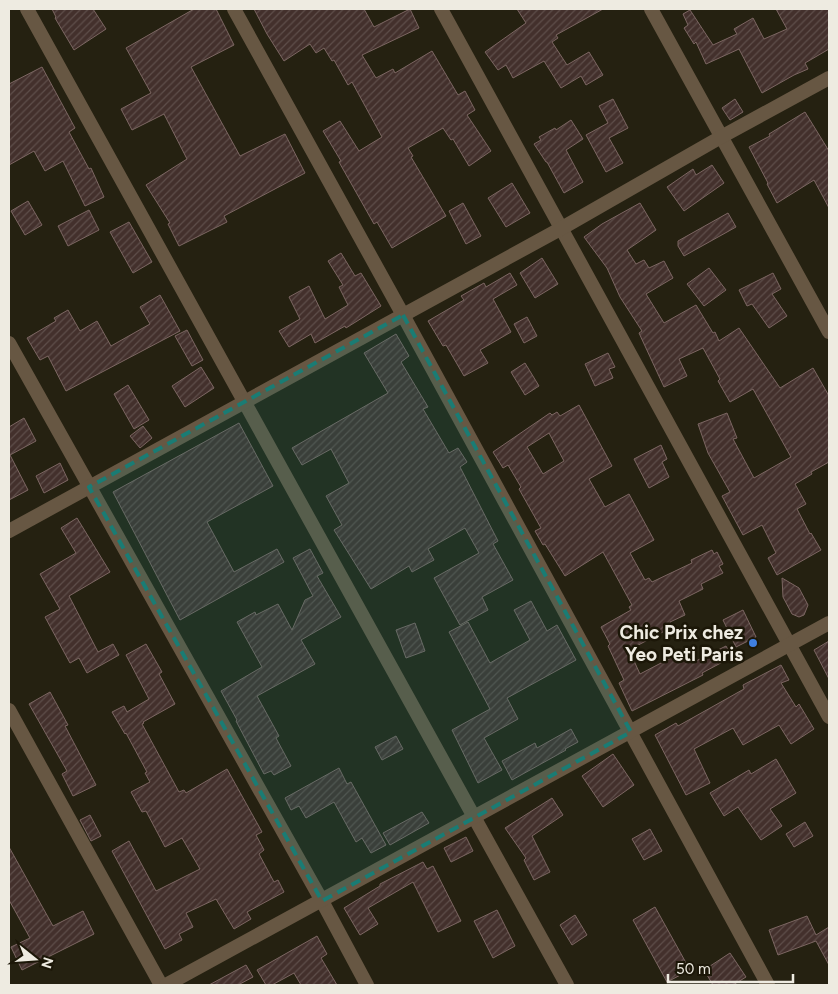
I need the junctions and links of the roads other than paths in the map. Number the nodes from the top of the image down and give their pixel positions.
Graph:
1 (27, 9) edge
2 (234, 9) edge
3 (441, 9) edge
4 (651, 9) edge
5 (829, 78) edge
6 (721, 137) junction
7 (562, 228) junction
8 (403, 314) junction
9 (829, 332) edge
10 (9, 343) edge
11 (244, 402) junction
12 (89, 487) junction
13 (9, 531) edge
14 (829, 623) edge
15 (790, 644) junction
16 (9, 710) edge
17 (829, 717) edge
18 (631, 732) junction
19 (474, 818) junction
20 (322, 901) junction
21 (161, 985) edge
22 (166, 985) edge
23 (367, 985) edge
24 (567, 985) edge
25 (768, 985) edge

1 - 11 street
2 - 8 street
3 - 7 street
4 - 6 street
5 - 6 street
6 - 7 street
6 - 9 street
7 - 8 street
7 - 15 street
8 - 11 street
8 - 18 street
10 - 12 street
11 - 12 street
11 - 19 street
12 - 13 street
12 - 20 street
14 - 15 street
15 - 17 street
15 - 18 street
16 - 21 street
18 - 19 street
18 - 25 street
19 - 20 street
19 - 24 street
20 - 22 street
20 - 23 street

